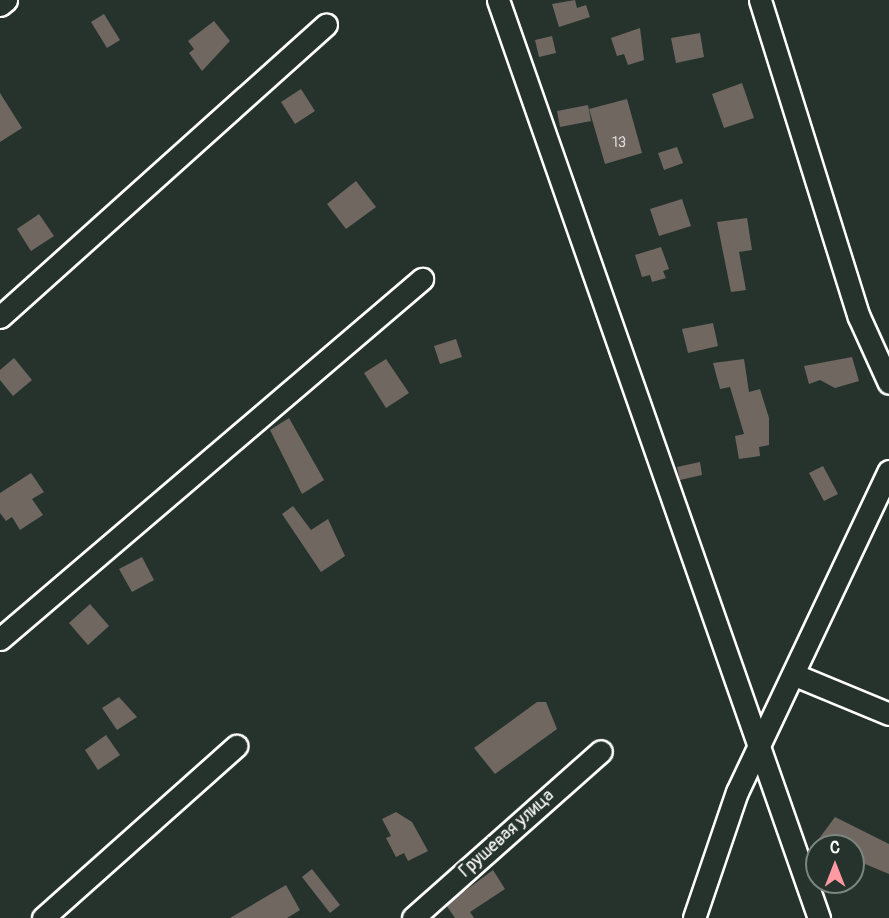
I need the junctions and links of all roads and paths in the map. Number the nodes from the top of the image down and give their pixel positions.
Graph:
1 (6, 0) edge
2 (498, 0) edge
3 (760, 0) edge
4 (0, 5) edge
5 (326, 24) dead end
6 (422, 279) dead end
7 (0, 317) edge
8 (889, 383) edge
9 (889, 471) edge
10 (0, 639) edge
11 (795, 675) junction
12 (889, 714) edge
13 (236, 746) dead end
14 (760, 750) junction
15 (601, 751) dead end
16 (43, 918) edge
17 (413, 918) edge
18 (694, 918) edge
19 (819, 918) edge

1 - 4 street
2 - 14 street
3 - 8 street
5 - 7 street
6 - 10 street
9 - 11 street
11 - 12 street
11 - 14 street
13 - 16 street
14 - 18 street
14 - 19 street
15 - 17 street, Грушевая улица

